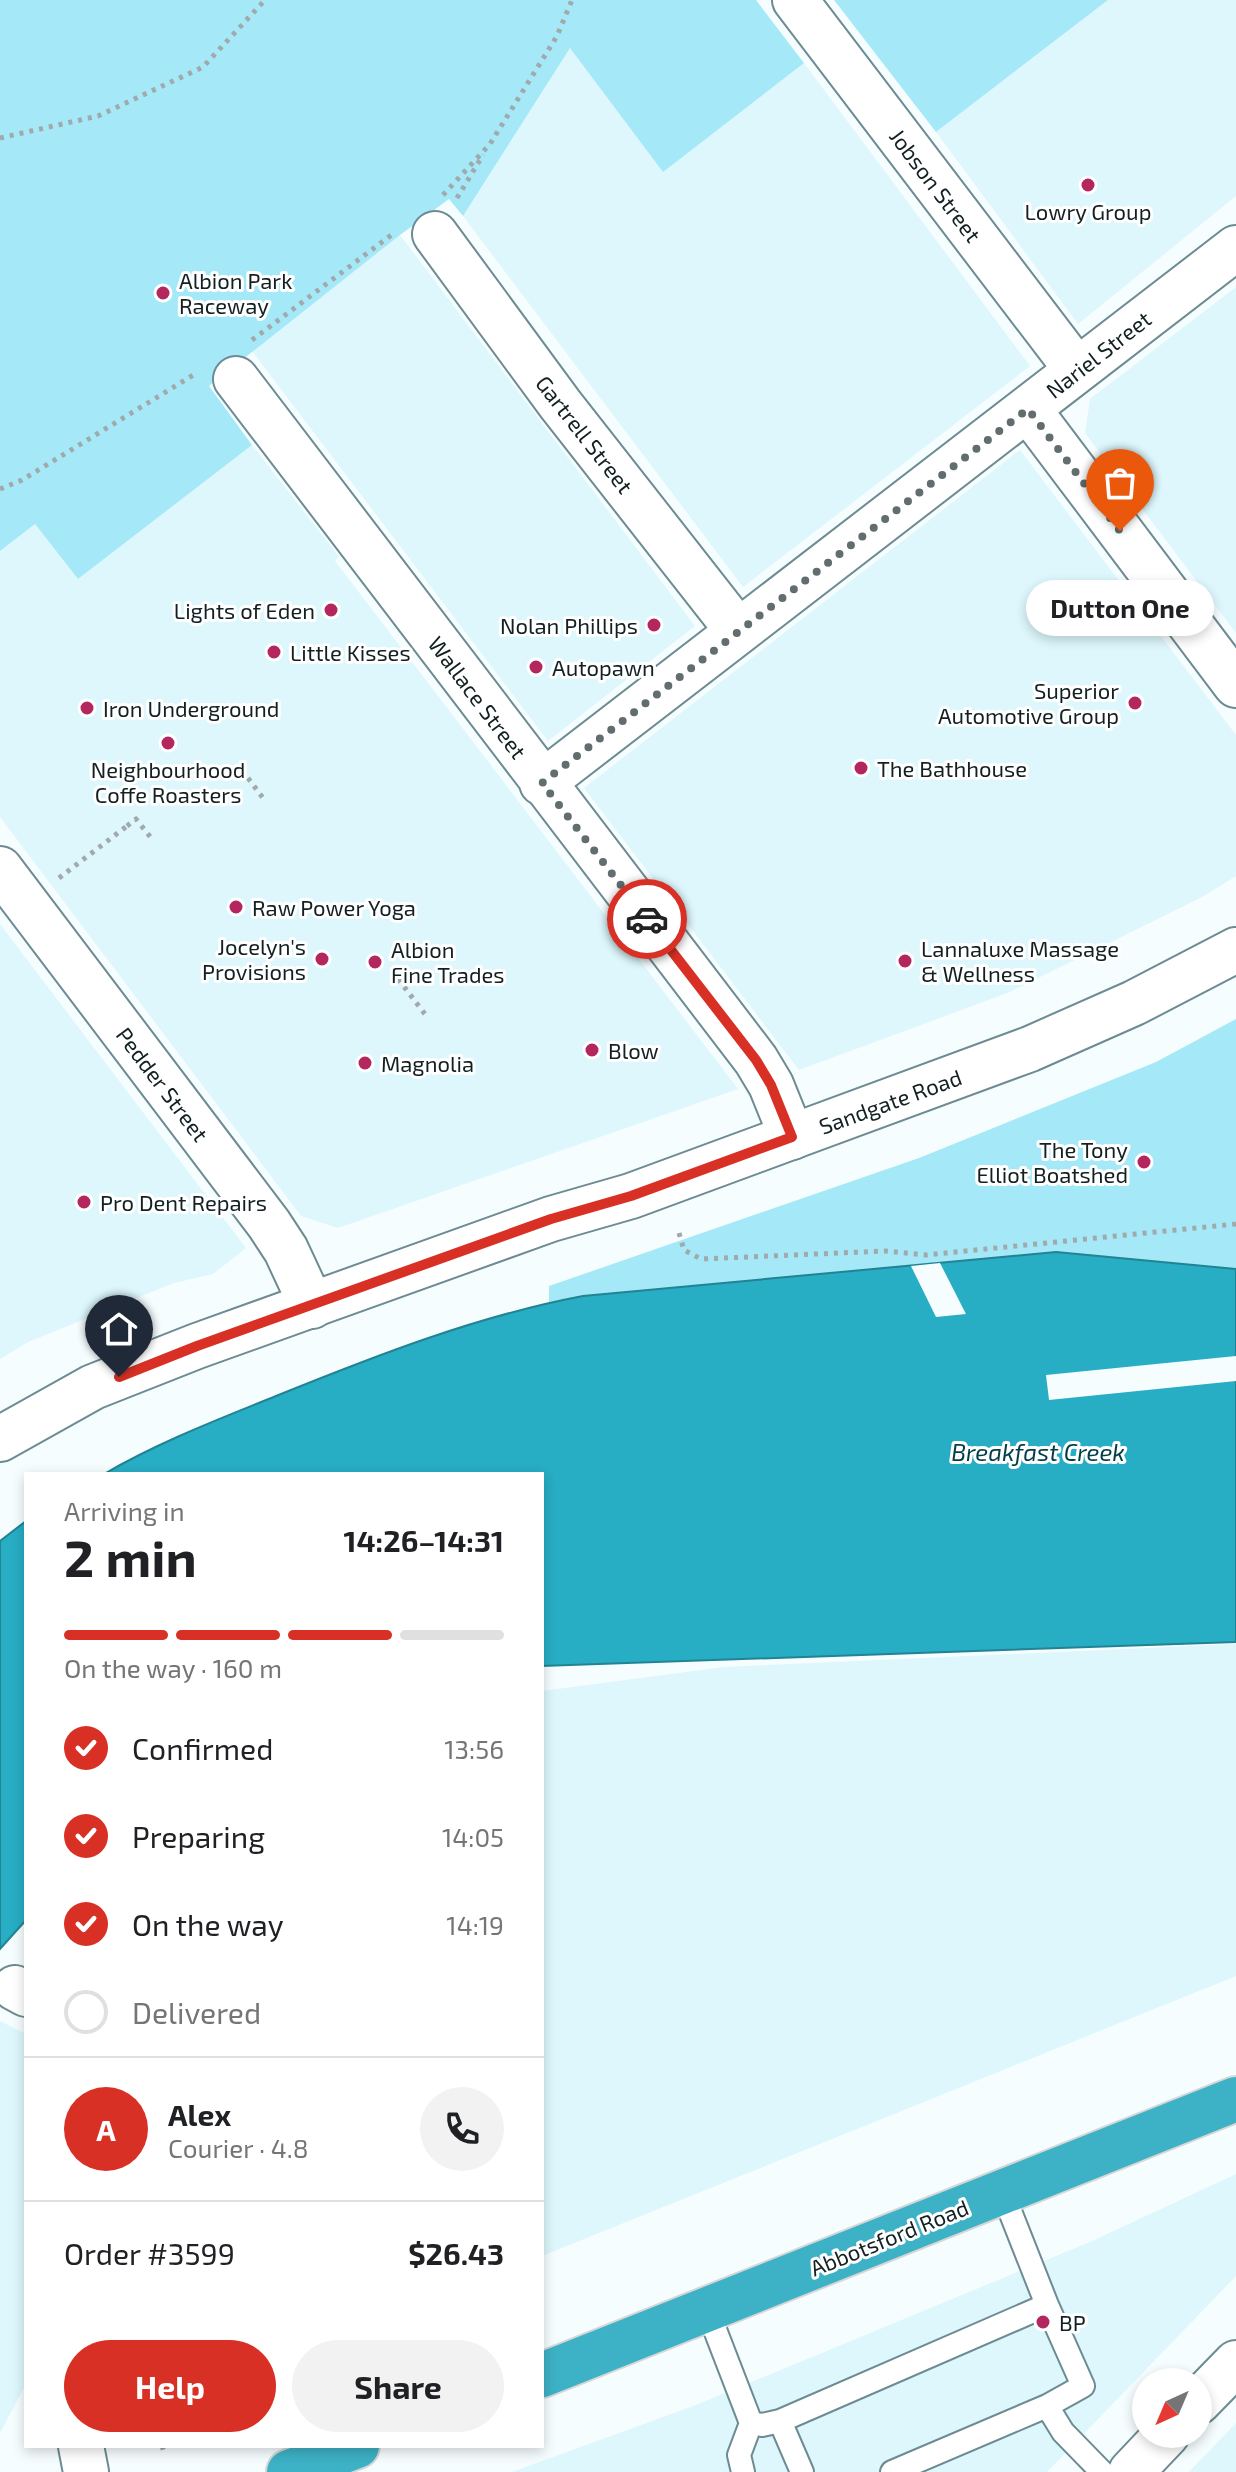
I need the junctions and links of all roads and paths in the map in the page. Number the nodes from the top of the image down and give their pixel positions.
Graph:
1 (265, 0) edge
2 (572, 0) edge
3 (795, 0) edge
4 (0, 138) edge
5 (490, 144) junction
6 (432, 216) junction
7 (1236, 248) edge
8 (225, 366) junction
9 (1077, 370) junction
10 (1028, 409) junction
11 (0, 489) edge
12 (738, 631) junction
13 (1236, 685) edge
14 (242, 770) dead end
15 (542, 783) junction
16 (266, 802) dead end
17 (152, 839) dead end
18 (0, 869) edge
19 (57, 880) dead end
20 (1236, 950) edge
21 (392, 971) dead end
22 (428, 1018) dead end
23 (792, 1137) junction
24 (1236, 1224) edge
25 (679, 1233) dead end
26 (312, 1306) junction
27 (0, 1439) edge
28 (1236, 2099) edge
29 (1002, 2191) junction
30 (1047, 2305) junction
31 (707, 2309) junction
32 (1236, 2363) edge
33 (544, 2374) edge
34 (1212, 2388) edge
35 (1047, 2406) junction
36 (780, 2421) junction
37 (751, 2423) junction
38 (81, 2448) edge
39 (352, 2448) edge
40 (1154, 2448) edge
41 (86, 2472) edge
42 (289, 2472) edge
43 (743, 2472) edge
44 (802, 2472) edge
45 (892, 2472) edge
46 (1102, 2472) edge
47 (1131, 2472) edge

1 - 4 path
2 - 5 path
3 - 9 street, Jobson Street
5 - 6 path
5 - 6 path
6 - 8 path
6 - 12 street, Gartrell Street
7 - 9 street, Nariel Street
8 - 11 path
8 - 15 street, Wallace Street
9 - 10 street, Nariel Street
10 - 12 street, Nariel Street
10 - 13 street
12 - 15 street, Nariel Street
14 - 16 path
15 - 23 street, Wallace Street
17 - 19 path
18 - 26 street, Pedder Street
20 - 23 street, Sandgate Road
21 - 22 path
23 - 26 street, Sandgate Road
24 - 25 path
26 - 27 street, Sandgate Road
28 - 29 highway, Abbotsford Road
29 - 30 lane
29 - 31 highway, Abbotsford Road
30 - 35 lane
30 - 36 lane
31 - 33 highway, Abbotsford Road
31 - 37 lane
32 - 34 street
35 - 45 lane
35 - 46 lane
36 - 37 lane
36 - 44 lane
37 - 43 lane
38 - 41 street
39 - 42 highway
40 - 47 street

